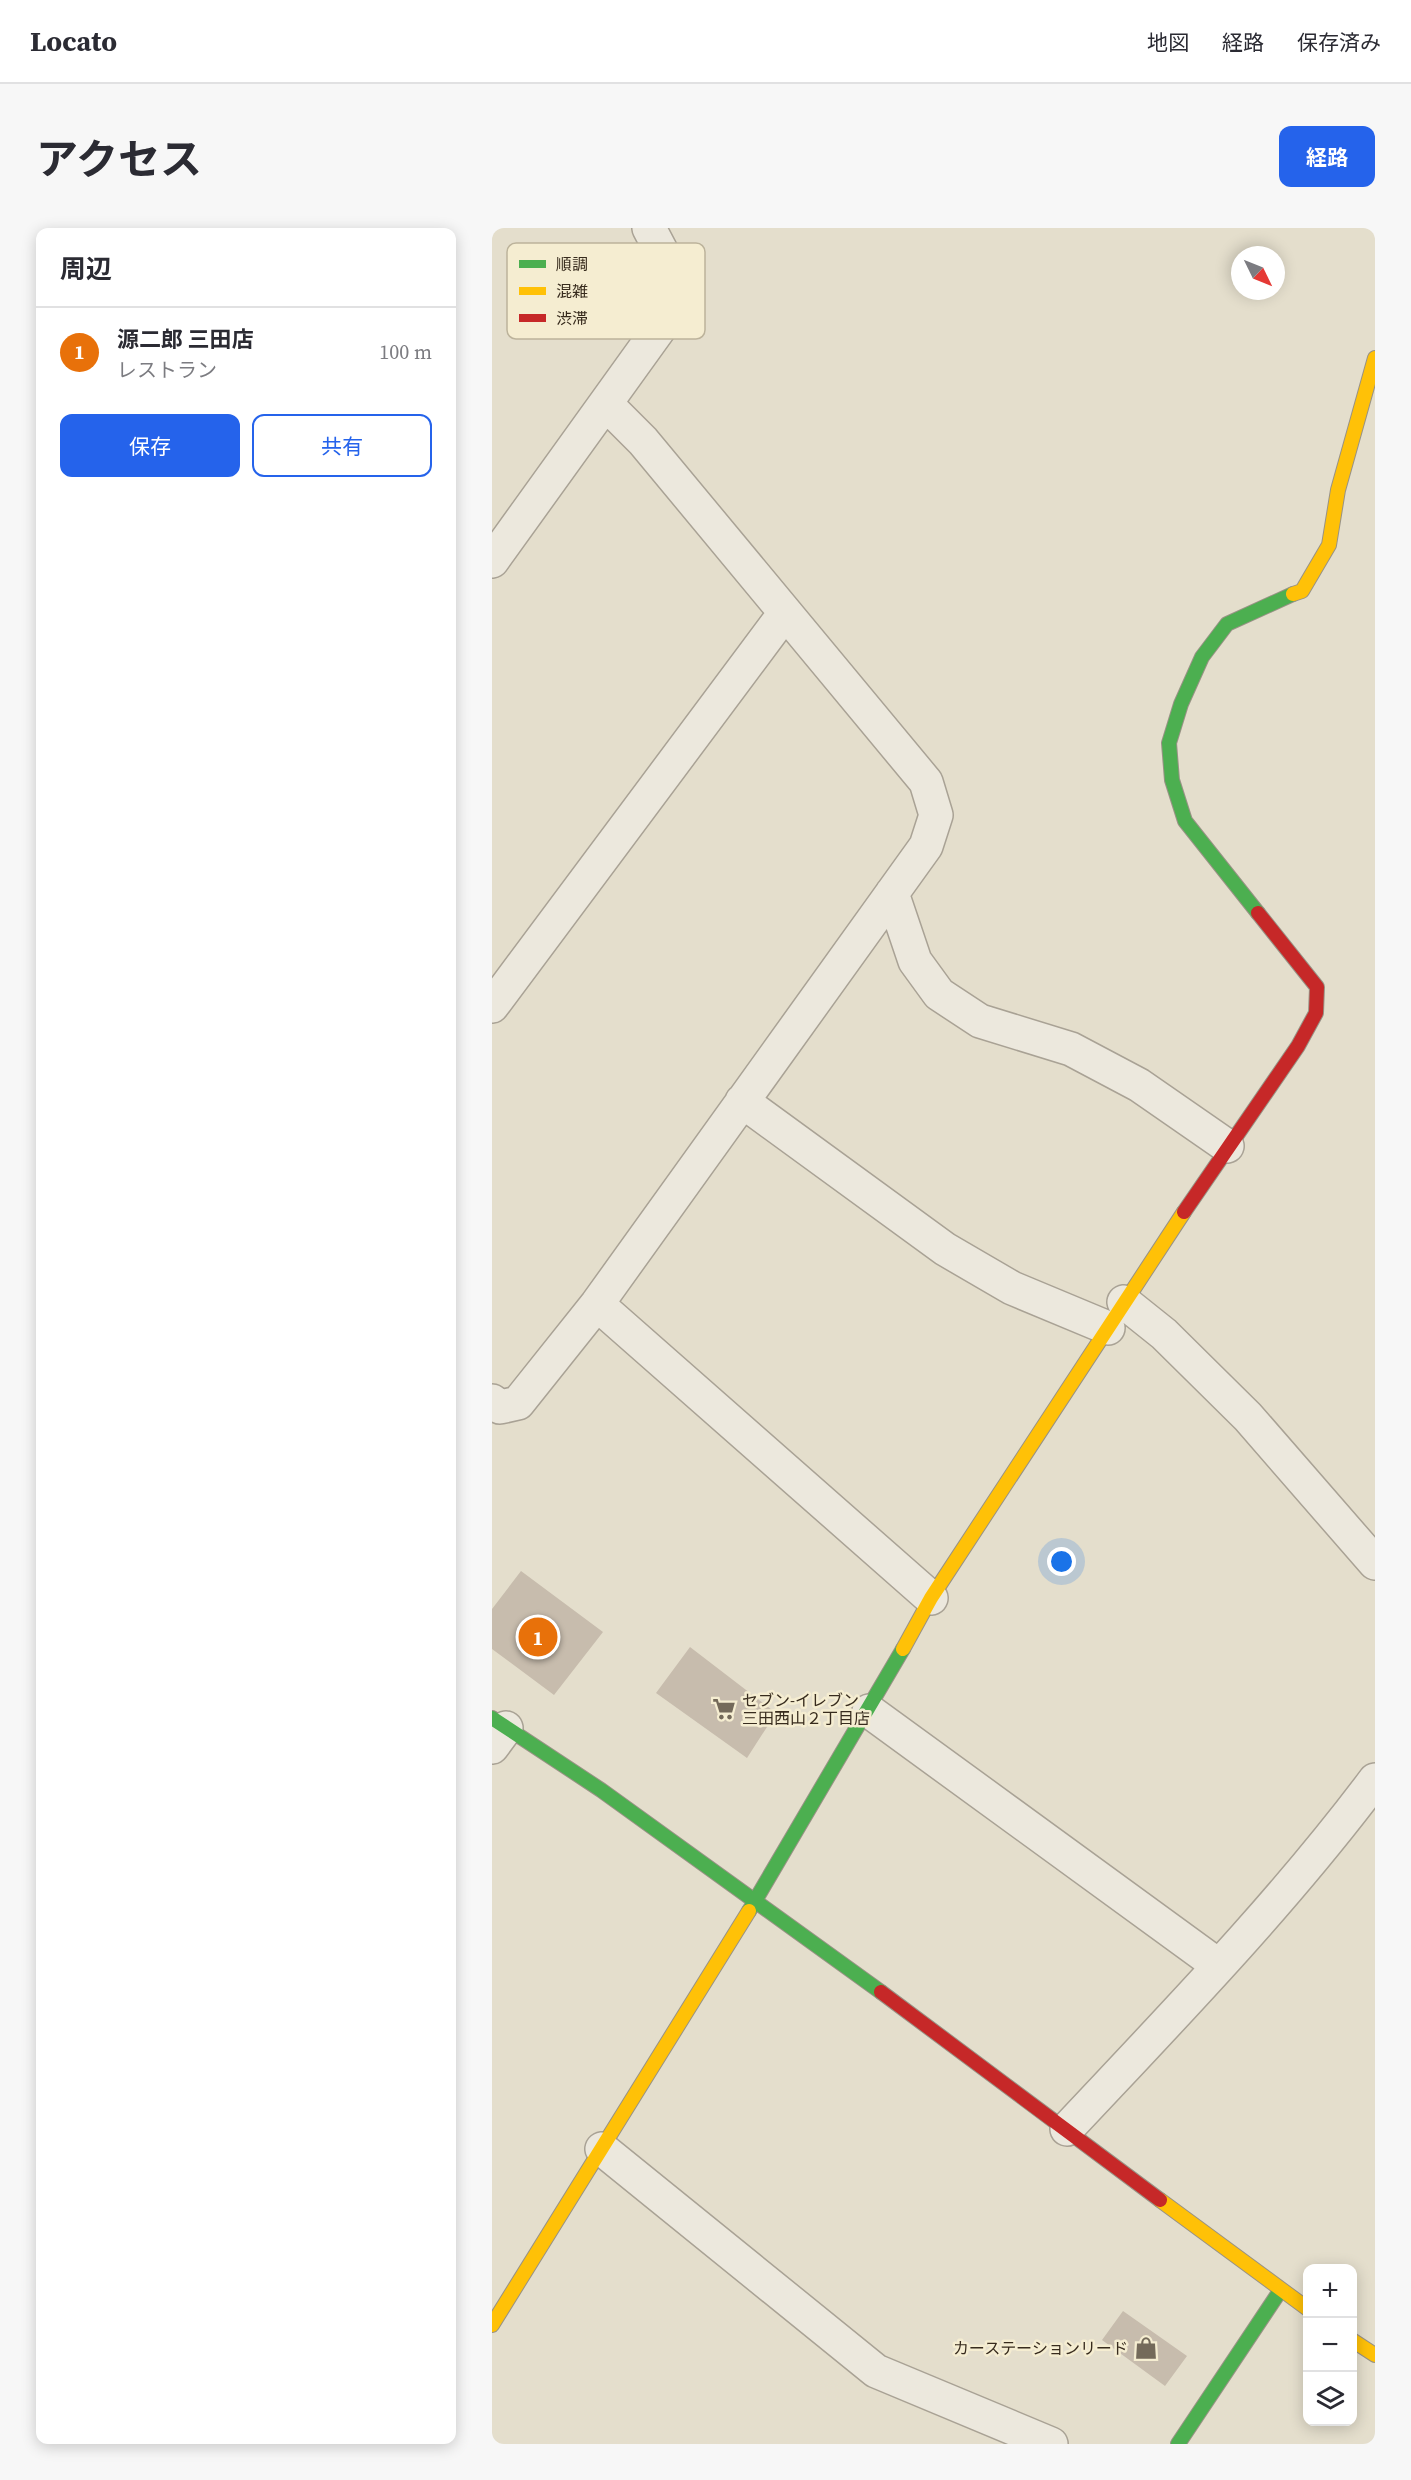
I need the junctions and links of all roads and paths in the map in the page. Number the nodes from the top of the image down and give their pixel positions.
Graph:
1 (649, 228) edge
2 (657, 243) edge
3 (652, 339) edge
4 (1375, 358) edge
5 (607, 405) junction
6 (492, 561) edge
7 (785, 613) junction
8 (892, 893) junction
9 (492, 1006) edge
10 (742, 1101) junction
11 (1227, 1146) junction
12 (597, 1304) junction
13 (1116, 1315) junction
14 (492, 1401) edge
15 (1375, 1563) edge
16 (931, 1598) junction
17 (870, 1711) junction
18 (497, 1731) edge
19 (1375, 1780) edge
20 (756, 1900) junction
21 (1220, 1966) junction
22 (1067, 2129) junction
23 (602, 2149) junction
24 (1281, 2291) junction
25 (1303, 2306) edge
26 (492, 2325) edge
27 (1357, 2343) edge
28 (1375, 2355) edge
29 (1052, 2444) edge
30 (1178, 2444) edge

1 - 2 street
3 - 5 street
4 - 11 street
5 - 6 street
5 - 7 street
7 - 8 street
7 - 9 street
8 - 10 street
8 - 11 street
10 - 12 street
10 - 13 street
11 - 13 street
12 - 14 street
12 - 16 street
13 - 15 street
13 - 16 street
16 - 17 street
17 - 20 street
17 - 21 street
18 - 20 street
19 - 21 street
20 - 22 street
20 - 23 street
21 - 22 street
22 - 24 street
23 - 26 street
23 - 29 street
24 - 25 street
24 - 30 street
27 - 28 street

